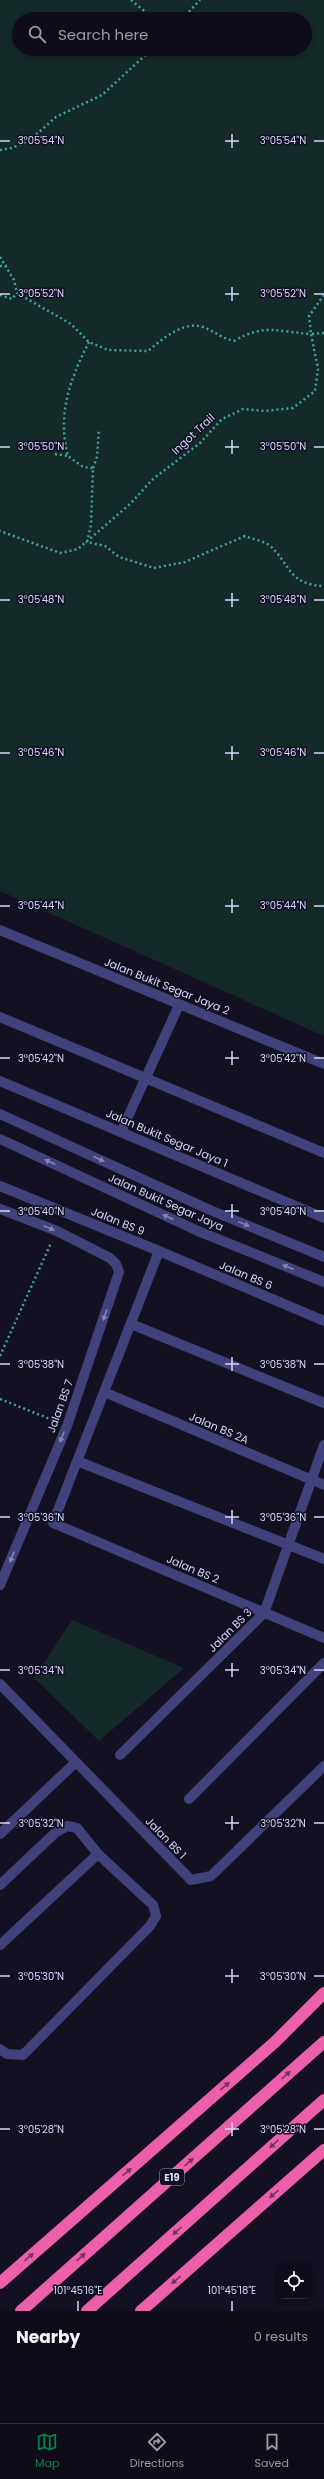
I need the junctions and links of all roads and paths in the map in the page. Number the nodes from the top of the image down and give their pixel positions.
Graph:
1 (131, 0) edge
2 (200, 0) edge
3 (146, 12) edge
4 (189, 12) edge
5 (144, 56) edge
6 (0, 150) edge
7 (0, 257) edge
8 (0, 266) edge
9 (7, 266) junction
10 (17, 292) junction
11 (0, 295) edge
12 (324, 295) edge
13 (324, 332) edge
14 (311, 334) junction
15 (89, 342) junction
16 (99, 429) dead end
17 (56, 454) dead end
18 (68, 456) junction
19 (93, 468) junction
20 (0, 531) edge
21 (87, 542) junction
22 (324, 586) edge
23 (0, 930) edge
24 (180, 1004) junction
25 (0, 1017) edge
26 (324, 1064) edge
27 (145, 1079) junction
28 (0, 1080) edge
29 (0, 1114) edge
30 (121, 1132) junction
31 (0, 1139) edge
32 (324, 1153) edge
33 (0, 1186) edge
34 (0, 1209) edge
35 (324, 1218) edge
36 (57, 1231) junction
37 (159, 1251) junction
38 (324, 1257) edge
39 (324, 1282) edge
40 (324, 1321) edge
41 (131, 1324) junction
42 (0, 1356) edge
43 (104, 1392) junction
44 (0, 1399) edge
45 (324, 1403) edge
46 (67, 1426) junction
47 (324, 1445) edge
48 (77, 1461) junction
49 (311, 1479) junction
50 (324, 1485) edge
51 (288, 1545) junction
52 (324, 1559) edge
53 (0, 1585) edge
54 (264, 1613) junction
55 (324, 1638) edge
56 (324, 1663) edge
57 (0, 1684) edge
58 (120, 1755) dead end
59 (76, 1762) junction
60 (324, 1766) edge
61 (189, 1799) dead end
62 (0, 1834) edge
63 (98, 1854) junction
64 (0, 1885) edge
65 (0, 1945) edge
66 (324, 1993) edge
67 (324, 2042) edge
68 (0, 2049) edge
69 (324, 2100) edge
70 (324, 2150) edge
71 (0, 2283) edge
72 (21, 2311) edge
73 (87, 2311) edge
74 (142, 2311) edge

1 - 3 path
2 - 4 path
5 - 6 path
7 - 9 path
8 - 9 path
9 - 10 path
10 - 11 path
10 - 15 path
12 - 14 path, Ingot Trail
13 - 14 path
14 - 15 path
14 - 21 path, Ingot Trail
15 - 18 path
16 - 19 path
17 - 18 path
18 - 19 path
19 - 21 path
20 - 21 path, Ingot Trail
21 - 22 path
23 - 24 street, Jalan Bukit Segar Jaya 2
24 - 26 street, Jalan Bukit Segar Jaya 2
24 - 27 street
25 - 27 street
27 - 30 street
27 - 32 street
28 - 30 street, Jalan Bukit Segar Jaya 1
29 -> 38 street, Jalan Bukit Segar Jaya
30 - 35 street, Jalan Bukit Segar Jaya 1
39 -> 31 street, Jalan Bukit Segar Jaya
33 - 37 street, Jalan BS 9
34 -> 36 street, Jalan BS 7
36 - 42 path
36 -> 46 street, Jalan BS 7
37 - 40 street, Jalan BS 6
37 - 41 street
41 - 43 street
41 - 45 street
43 - 48 street
43 - 49 street, Jalan BS 2A
44 - 46 path
46 -> 53 street, Jalan BS 7
47 - 49 street, Jalan BS 3
48 - 51 street
48 - 54 street, Jalan BS 2
49 - 50 street, Jalan BS 2A
49 - 51 street, Jalan BS 3
51 - 52 street
51 - 54 street, Jalan BS 3
54 - 55 street, Jalan BS 2
54 - 58 street, Jalan BS 3
56 - 61 street
57 - 59 street, Jalan BS 1
59 - 60 street, Jalan BS 1
59 - 62 street
63 - 64 street
63 - 65 street
63 - 68 street
71 -> 66 highway
72 -> 67 highway, E19
69 -> 73 highway
70 -> 74 highway

